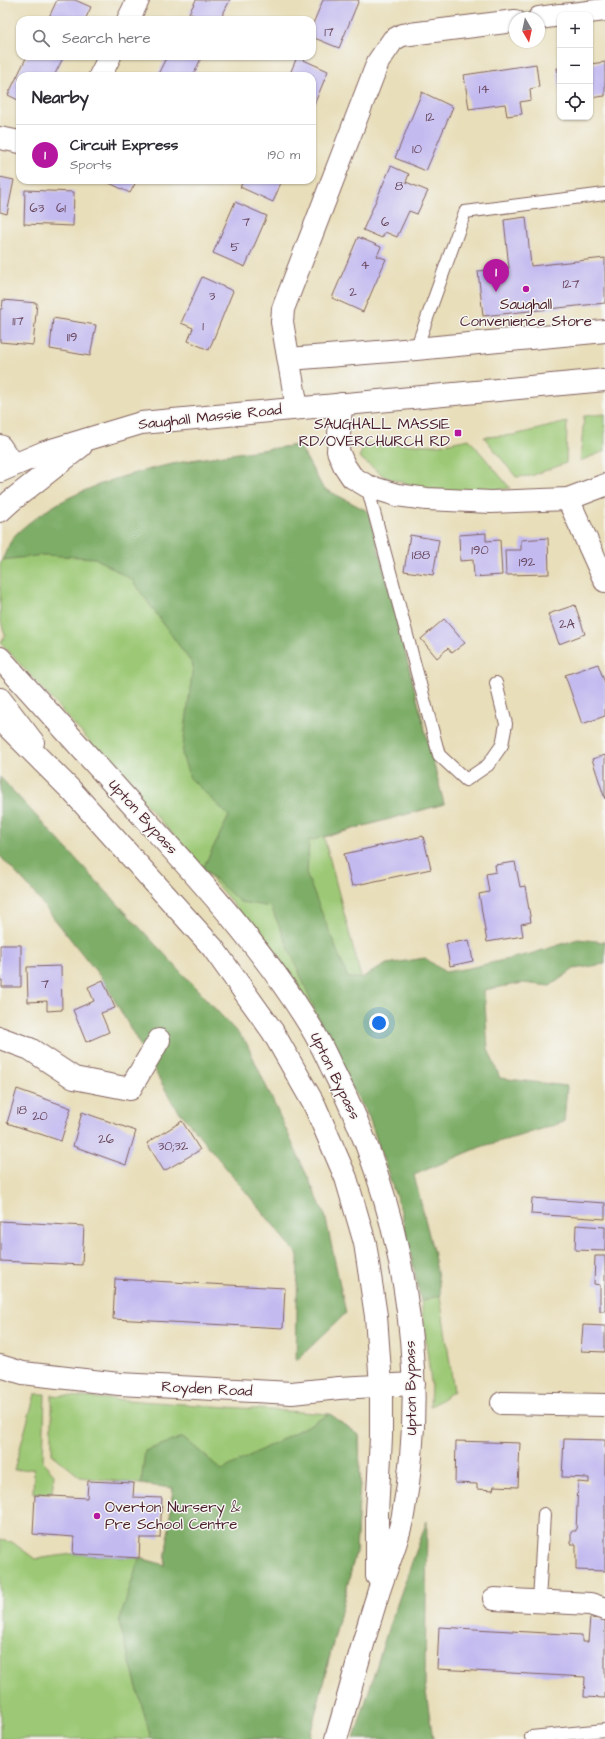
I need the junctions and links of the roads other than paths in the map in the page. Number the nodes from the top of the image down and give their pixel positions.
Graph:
1 (138, 0) edge
2 (605, 10) edge
3 (567, 11) edge
4 (130, 16) edge
5 (545, 16) edge
6 (509, 22) edge
7 (108, 60) edge
8 (102, 72) edge
9 (0, 138) edge
10 (16, 141) edge
11 (605, 194) edge
12 (605, 331) edge
13 (416, 349) junction
14 (289, 359) junction
15 (605, 380) edge
16 (341, 404) junction
17 (296, 408) junction
18 (91, 438) junction
19 (0, 446) edge
20 (5, 469) edge
21 (605, 485) edge
22 (367, 486) junction
23 (568, 499) junction
24 (0, 511) edge
25 (605, 581) edge
26 (0, 658) edge
27 (496, 683) dead end
28 (0, 699) edge
29 (0, 719) edge
30 (71, 790) junction
31 (0, 1038) edge
32 (159, 1040) dead end
33 (0, 1366) edge
34 (414, 1384) junction
35 (381, 1386) junction
36 (502, 1403) dead end
37 (605, 1405) edge
38 (544, 1514) dead end
39 (377, 1597) junction
40 (494, 1599) dead end
41 (539, 1601) junction
42 (605, 1609) edge
43 (605, 1730) edge
44 (532, 1737) dead end
45 (336, 1739) edge

1 - 4 main road
2 - 3 main road
3 - 5 main road
6 - 14 main road
7 - 8 main road
9 - 10 main road
11 - 13 lane
12 - 13 main road
13 - 14 main road
14 - 17 main road
15 - 16 main road, Saughall Massie Road
16 - 17 main road, Saughall Massie Road
16 - 22 main road
17 - 18 main road, Saughall Massie Road
18 - 20 main road, Saughall Massie Road
18 - 24 main road
19 - 20 main road, Saughall Massie Road
21 - 23 main road
22 - 23 main road
22 - 27 lane
23 - 25 main road
26 - 34 main road, Upton Bypass
28 - 30 main road
29 - 30 main road, Upton Bypass
30 - 35 main road, Upton Bypass
31 - 32 main road
33 - 35 main road, Royden Road
34 - 35 main road, Royden Road
34 - 39 main road, Upton Bypass
35 - 39 main road, Upton Bypass
36 - 37 main road
38 - 41 lane
39 - 45 main road, Upton Bypass
40 - 41 main road
41 - 42 main road
43 - 44 lane

